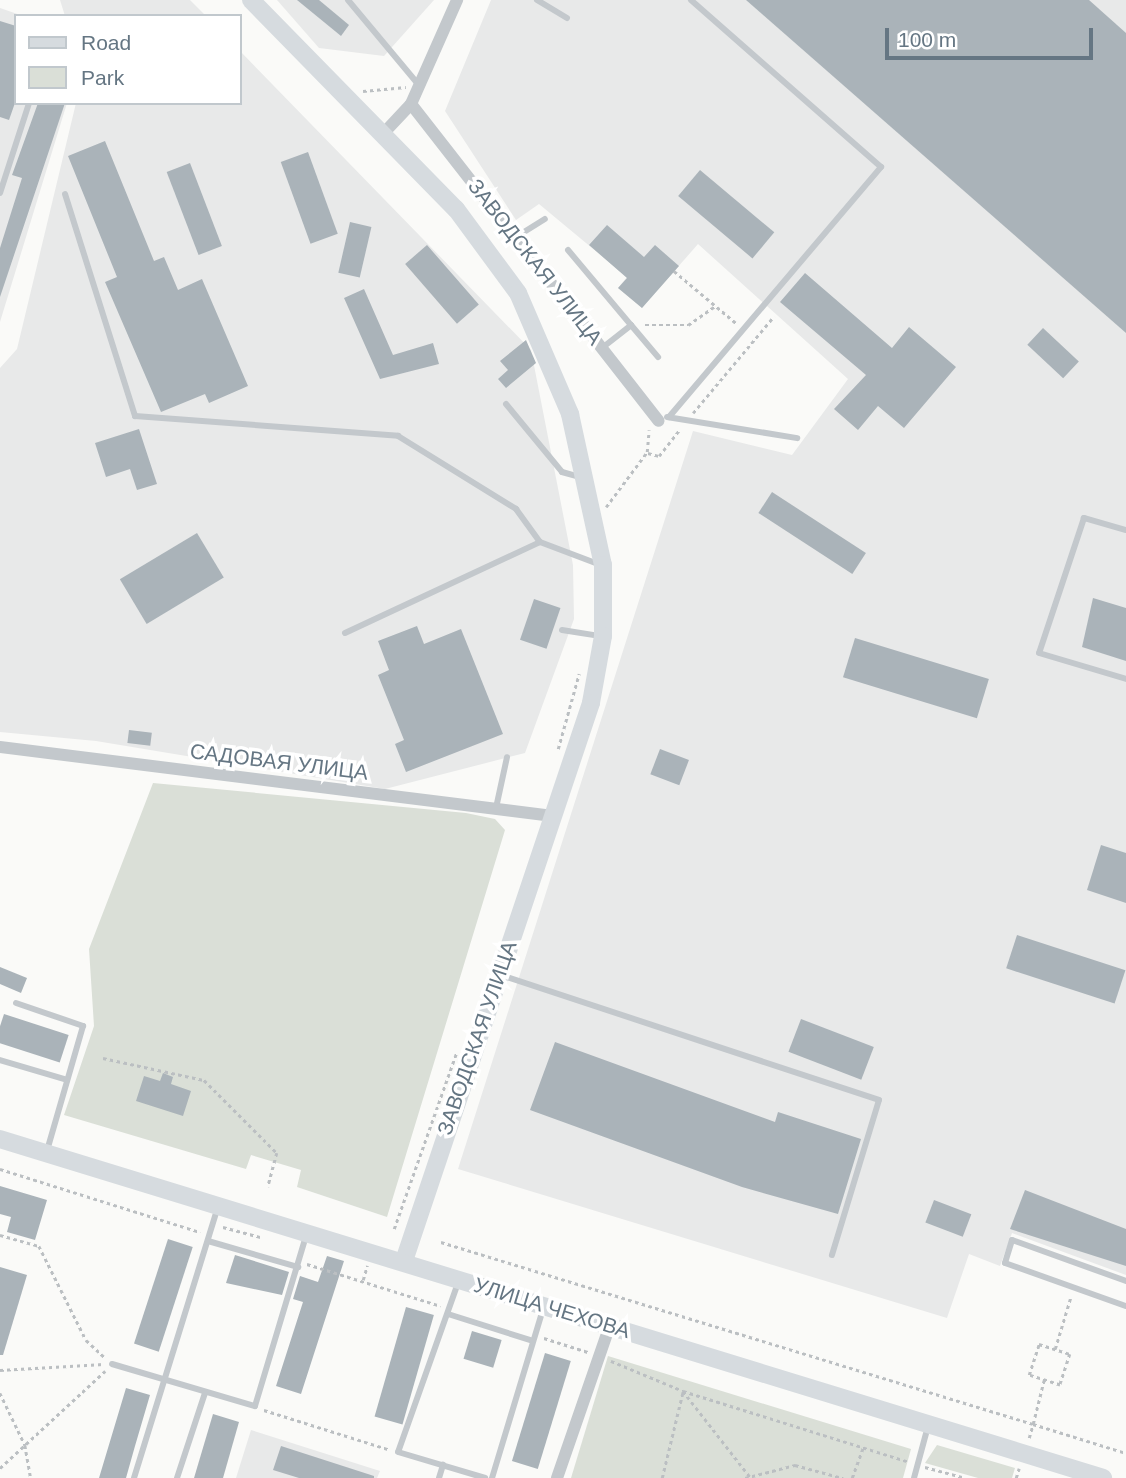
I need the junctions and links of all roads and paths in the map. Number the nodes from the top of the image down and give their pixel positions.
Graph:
1 (251, 0) edge
2 (348, 0) edge
3 (457, 0) edge
4 (537, 0) edge
5 (691, 0) edge
6 (355, 2) edge
7 (567, 18) dead end
8 (419, 86) junction
9 (356, 91) dead end
10 (411, 104) junction
11 (28, 105) edge
12 (381, 136) junction
13 (1, 178) edge
14 (0, 193) edge
15 (65, 194) dead end
16 (545, 219) dead end
17 (514, 238) junction
18 (568, 250) dead end
19 (674, 271) dead end
20 (715, 306) junction
21 (774, 316) dead end
22 (631, 325) junction
23 (741, 328) junction
24 (603, 348) junction
25 (658, 357) dead end
26 (506, 404) dead end
27 (660, 416) junction
28 (688, 419) junction
29 (797, 438) dead end
30 (647, 452) junction
31 (586, 479) junction
32 (604, 509) dead end
33 (1126, 530) edge
34 (540, 542) junction
35 (603, 565) junction
36 (562, 630) dead end
37 (345, 633) dead end
38 (603, 636) junction
39 (583, 660) dead end
40 (1126, 679) edge
41 (0, 747) edge
42 (507, 757) dead end
43 (554, 762) dead end
44 (488, 811) junction
45 (553, 816) junction
46 (499, 974) junction
47 (16, 1003) dead end
48 (458, 1047) dead end
49 (103, 1058) dead end
50 (0, 1060) edge
51 (67, 1080) junction
52 (0, 1139) edge
53 (46, 1153) junction
54 (0, 1169) edge
55 (268, 1187) dead end
56 (219, 1205) junction
57 (394, 1229) dead end
58 (308, 1231) junction
59 (0, 1235) edge
60 (209, 1238) junction
61 (441, 1242) dead end
62 (832, 1255) dead end
63 (404, 1261) junction
64 (299, 1264) junction
65 (367, 1265) dead end
66 (459, 1280) junction
67 (363, 1281) junction
68 (1126, 1281) edge
69 (1073, 1288) junction
70 (544, 1305) junction
71 (1126, 1306) edge
72 (449, 1311) junction
73 (610, 1325) junction
74 (534, 1338) junction
75 (1055, 1349) junction
76 (599, 1356) junction
77 (112, 1364) junction
78 (0, 1370) edge
79 (164, 1380) junction
80 (1044, 1380) junction
81 (684, 1391) junction
82 (0, 1393) edge
83 (205, 1393) junction
84 (255, 1406) junction
85 (1033, 1424) junction
86 (929, 1425) junction
87 (25, 1444) junction
88 (863, 1447) junction
89 (398, 1452) junction
90 (1126, 1453) edge
91 (1024, 1454) junction
92 (443, 1465) junction
93 (918, 1465) junction
94 (0, 1468) edge
95 (750, 1477) edge
96 (31, 1478) edge
97 (134, 1478) edge
98 (177, 1478) edge
99 (439, 1478) edge
100 (485, 1478) edge
101 (492, 1478) edge
102 (557, 1478) edge
103 (662, 1478) edge
104 (745, 1478) edge
105 (843, 1478) edge
106 (852, 1478) edge
107 (914, 1478) edge
108 (966, 1478) edge
109 (1016, 1478) edge
110 (1103, 1478) edge

1 - 12 main road, ЗАВОДСКАЯ УЛИЦА
2 - 6 lane
3 - 8 street
4 - 7 lane
5 - 23 lane
6 - 8 lane
8 - 9 path
8 - 10 street
10 - 12 street
10 - 17 street, ЗАВОДСКАЯ УЛИЦА
11 - 13 lane
12 - 31 main road, ЗАВОДСКАЯ УЛИЦА
13 - 14 lane
15 - 34 lane
16 - 17 lane
17 - 24 street, ЗАВОДСКАЯ УЛИЦА
18 - 22 lane
19 - 20 path
20 - 22 path
20 - 23 path
21 - 28 path
22 - 24 lane
22 - 25 lane
23 - 27 lane
24 - 27 street, ЗАВОДСКАЯ УЛИЦА
26 - 31 lane
27 - 28 lane
27 - 30 path
28 - 29 lane
28 - 30 path
30 - 32 path
31 - 35 main road, ЗАВОДСКАЯ УЛИЦА
33 - 40 lane
34 - 35 lane
34 - 37 lane
35 - 38 main road, ЗАВОДСКАЯ УЛИЦА
36 - 38 lane
38 - 45 main road, ЗАВОДСКАЯ УЛИЦА
39 - 43 path
41 - 44 street, САДОВАЯ УЛИЦА
42 - 44 lane
44 - 45 street, САДОВАЯ УЛИЦА
45 - 46 main road, ЗАВОДСКАЯ УЛИЦА
46 - 62 lane
46 - 63 main road, ЗАВОДСКАЯ УЛИЦА
47 - 51 lane
48 - 57 path
49 - 55 path
50 - 51 lane
51 - 53 lane
52 - 53 main road, УЛИЦА ЧЕХОВА
53 - 56 main road, УЛИЦА ЧЕХОВА
54 - 60 path
56 - 58 main road, УЛИЦА ЧЕХОВА
56 - 60 lane
58 - 63 main road, УЛИЦА ЧЕХОВА
58 - 64 lane
59 - 77 path
60 - 64 lane
60 - 79 lane
61 - 85 path
63 - 66 main road, УЛИЦА ЧЕХОВА
64 - 67 path
64 - 84 lane
65 - 67 path
66 - 70 main road, УЛИЦА ЧЕХОВА
66 - 72 lane
67 - 72 path
68 - 69 lane
69 - 71 lane
69 - 75 path
70 - 73 main road, УЛИЦА ЧЕХОВА
70 - 74 lane
72 - 74 lane
72 - 89 lane
73 - 76 street
73 - 86 main road, УЛИЦА ЧЕХОВА
74 - 76 path
74 - 101 lane
75 - 80 path
75 - 80 path
76 - 81 path
76 - 102 street
77 - 78 path
77 - 79 lane
77 - 87 path
79 - 83 lane
79 - 97 lane
80 - 85 path
81 - 88 path
81 - 95 path
81 - 103 path
82 - 87 path
83 - 84 lane
83 - 98 lane
84 - 89 path
85 - 90 path
85 - 91 path
86 - 91 main road, УЛИЦА ЧЕХОВА
86 - 93 lane
87 - 94 path
87 - 96 path
88 - 93 path
88 - 106 path
89 - 92 lane
91 - 109 path
91 - 110 main road, УЛИЦА ЧЕХОВА
92 - 99 lane
92 - 100 lane
93 - 107 lane
93 - 108 path
95 - 104 path
95 - 105 path

